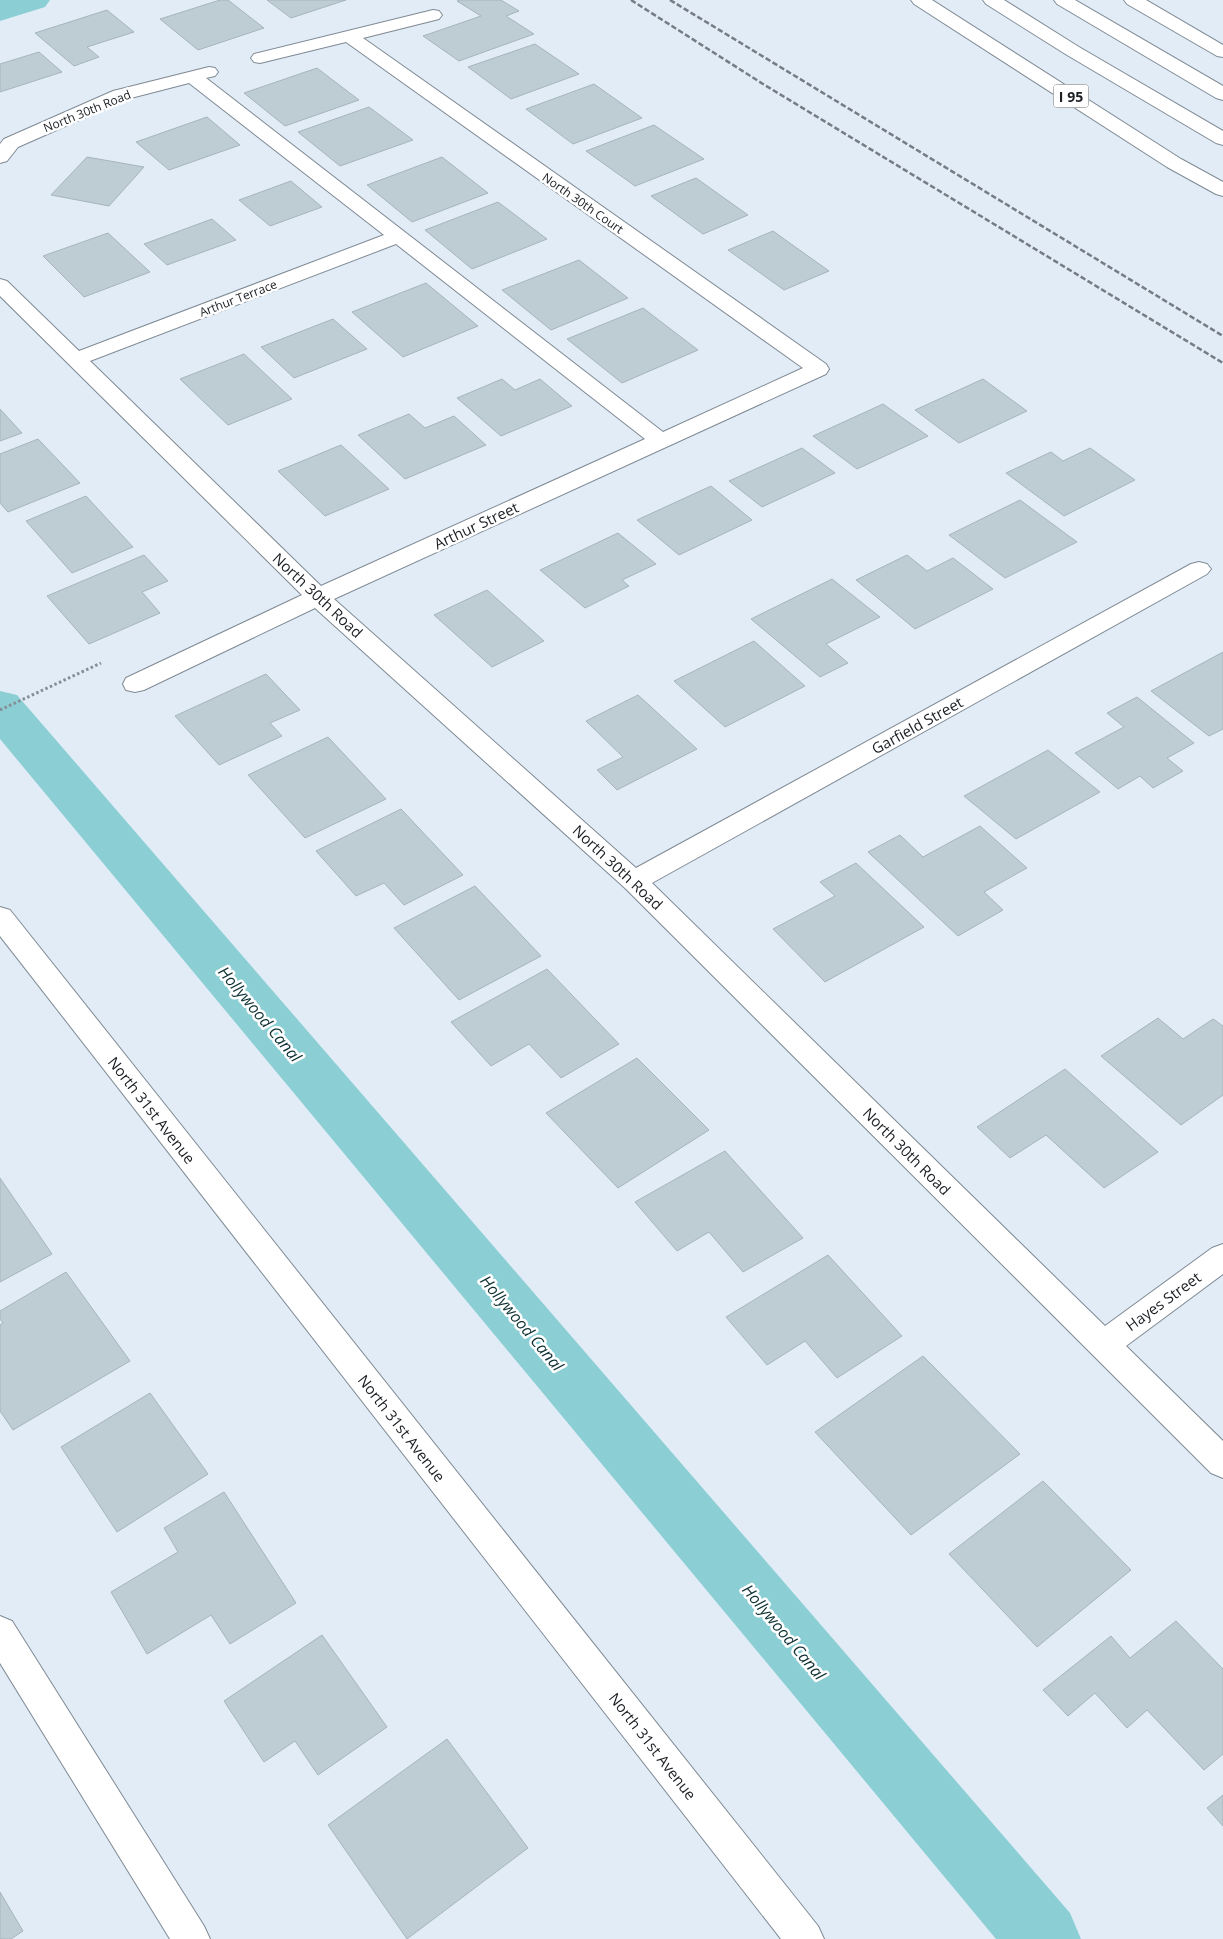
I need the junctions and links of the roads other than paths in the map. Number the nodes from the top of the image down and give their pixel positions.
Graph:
1 (920, 0) edge
2 (992, 0) edge
3 (1063, 0) edge
4 (1133, 0) edge
5 (433, 14) dead end
6 (348, 35) junction
7 (1223, 52) edge
8 (260, 58) dead end
9 (1223, 94) edge
10 (1223, 138) edge
11 (0, 156) edge
12 (1223, 190) edge
13 (399, 236) junction
14 (0, 285) edge
15 (76, 359) junction
16 (818, 369) joint
17 (661, 441) junction
18 (1199, 569) dead end
19 (318, 597) junction
20 (135, 684) dead end
21 (634, 881) junction
22 (0, 917) edge
23 (1223, 1257) edge
24 (1103, 1345) junction
25 (1223, 1463) edge
26 (0, 1632) edge
27 (191, 1939) edge
28 (805, 1939) edge

1 - 12 main road, I 95
2 - 10 main road
3 - 9 main road
4 - 7 main road
5 - 6 main road
6 - 8 main road
6 - 16 main road, North 30th Court
11 - 13 main road, North 30th Road
13 - 15 main road, Arthur Terrace
13 - 17 main road
14 - 15 main road, North 30th Road
15 - 19 main road, North 30th Road
16 - 17 main road, Arthur Street
17 - 19 main road, Arthur Street
18 - 21 main road, Garfield Street
19 - 20 main road, Arthur Street
19 - 21 main road, North 30th Road
21 - 24 main road, North 30th Road
22 - 28 main road, North 31st Avenue
23 - 24 main road, Hayes Street
24 - 25 main road, North 30th Road
26 - 27 main road

